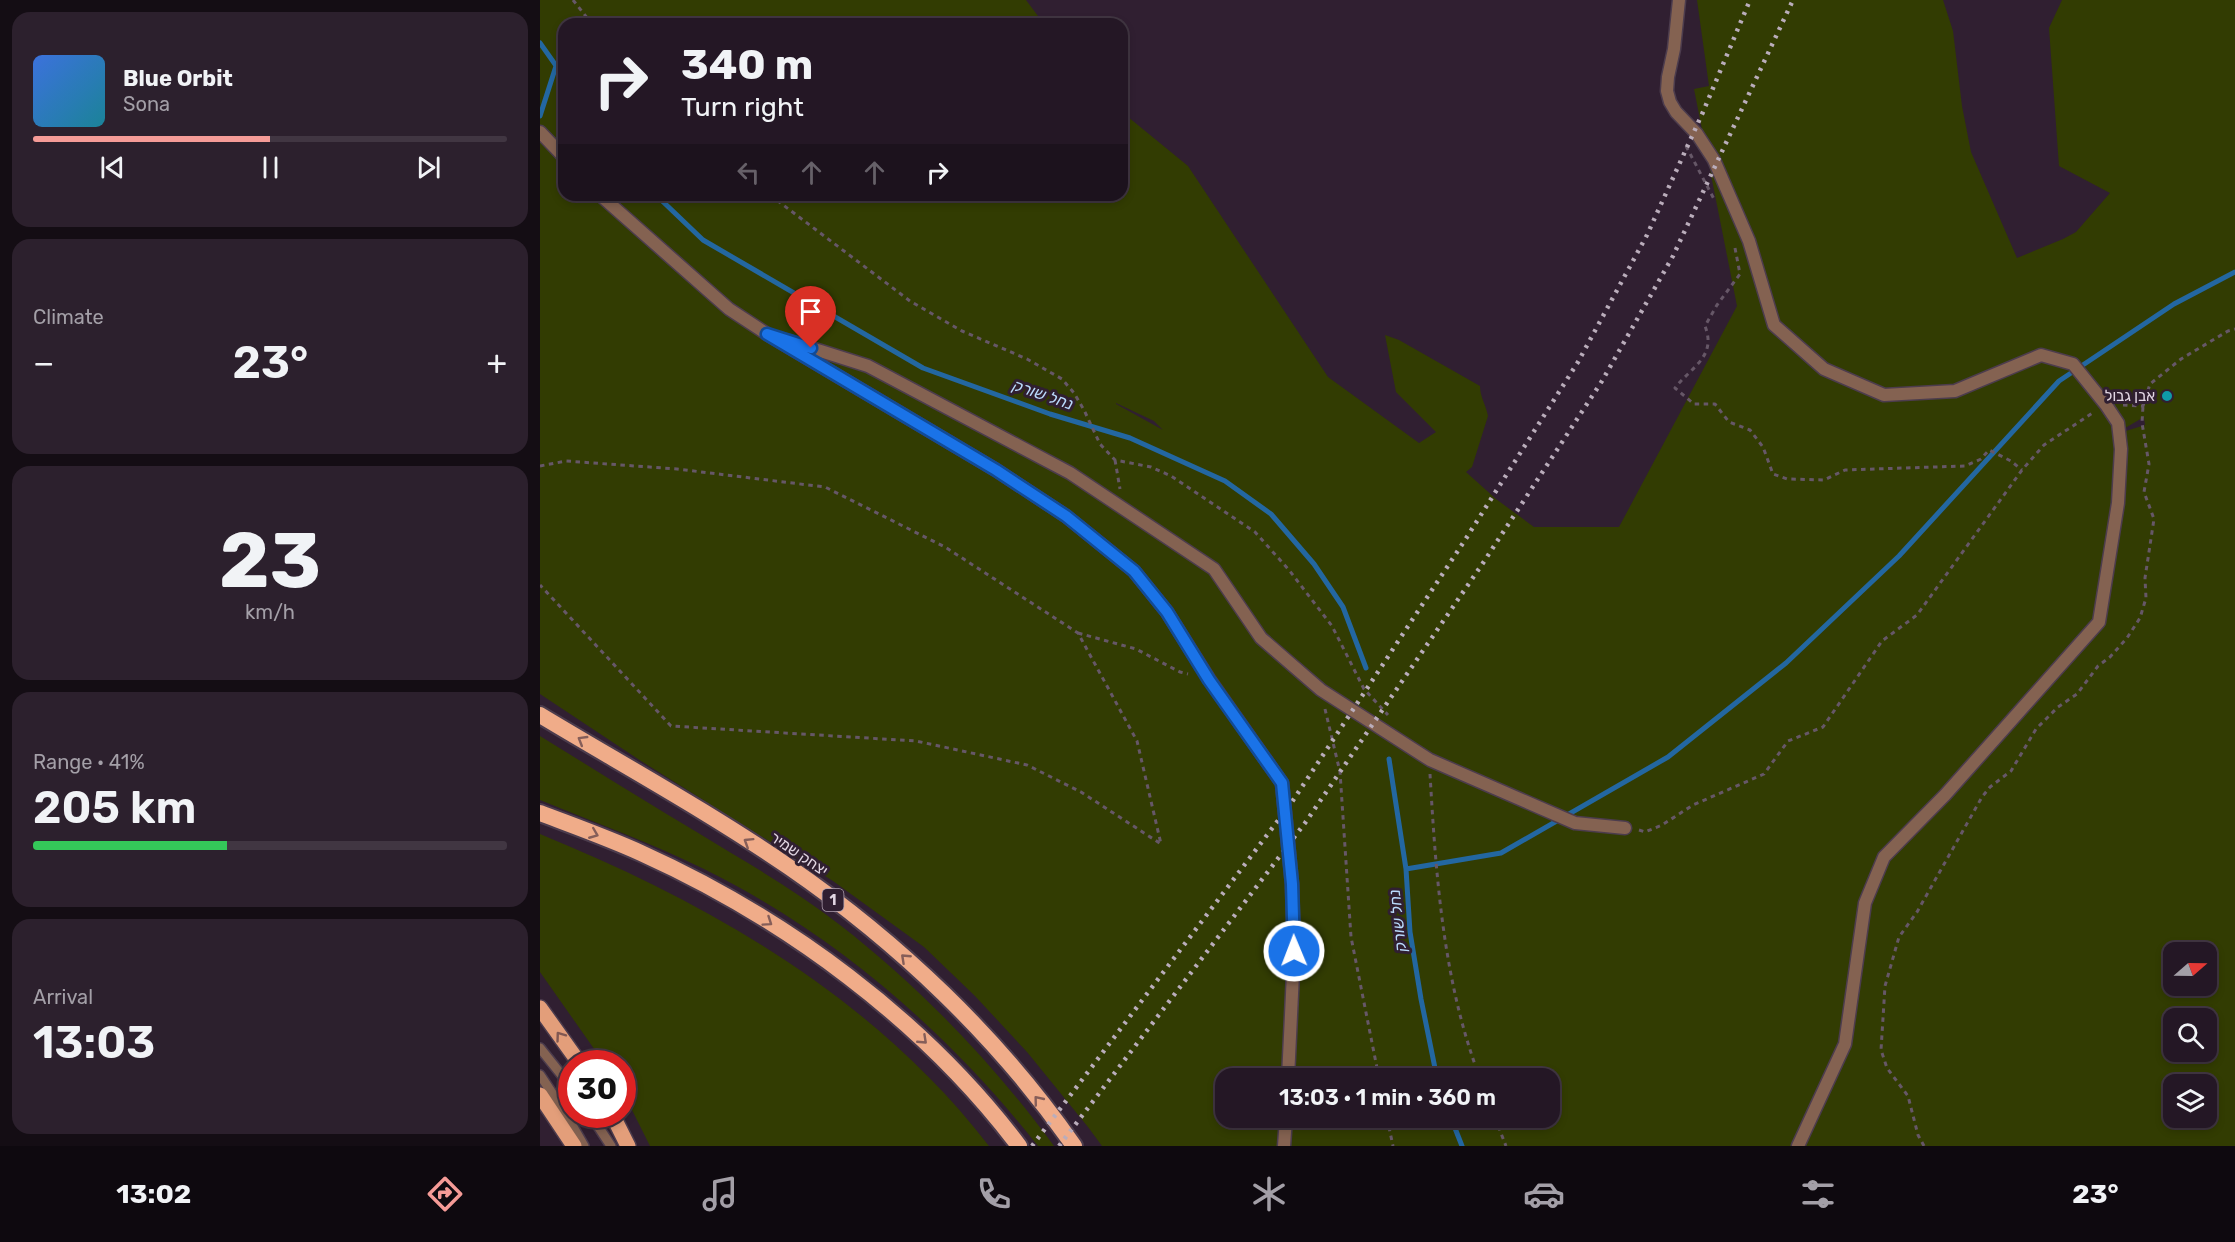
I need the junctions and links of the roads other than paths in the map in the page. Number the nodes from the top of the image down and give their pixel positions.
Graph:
1 (1679, 0) edge
2 (540, 132) edge
3 (558, 150) edge
4 (607, 201) edge
5 (767, 334) junction
6 (540, 715) edge
7 (540, 813) edge
8 (1625, 828) road end
9 (540, 1008) edge
10 (540, 1048) edge
11 (570, 1050) edge
12 (1288, 1068) edge
13 (558, 1070) edge
14 (540, 1075) edge
15 (540, 1095) edge
16 (599, 1128) edge
17 (619, 1128) edge
18 (1285, 1128) edge
19 (574, 1146) edge
20 (584, 1146) edge
21 (611, 1146) edge
22 (627, 1146) edge
23 (1019, 1146) edge
24 (1074, 1146) edge
25 (1284, 1146) edge
26 (1798, 1146) edge

1 - 26 street
2 - 3 street
4 - 5 street
5 - 8 street
5 - 12 street
24 -> 6 highway, יצחק שמיר / 1
7 -> 23 highway
11 -> 9 main road
10 - 13 lane
14 - 20 lane
15 - 19 main road
16 - 21 lane
17 - 22 main road
18 - 25 street

